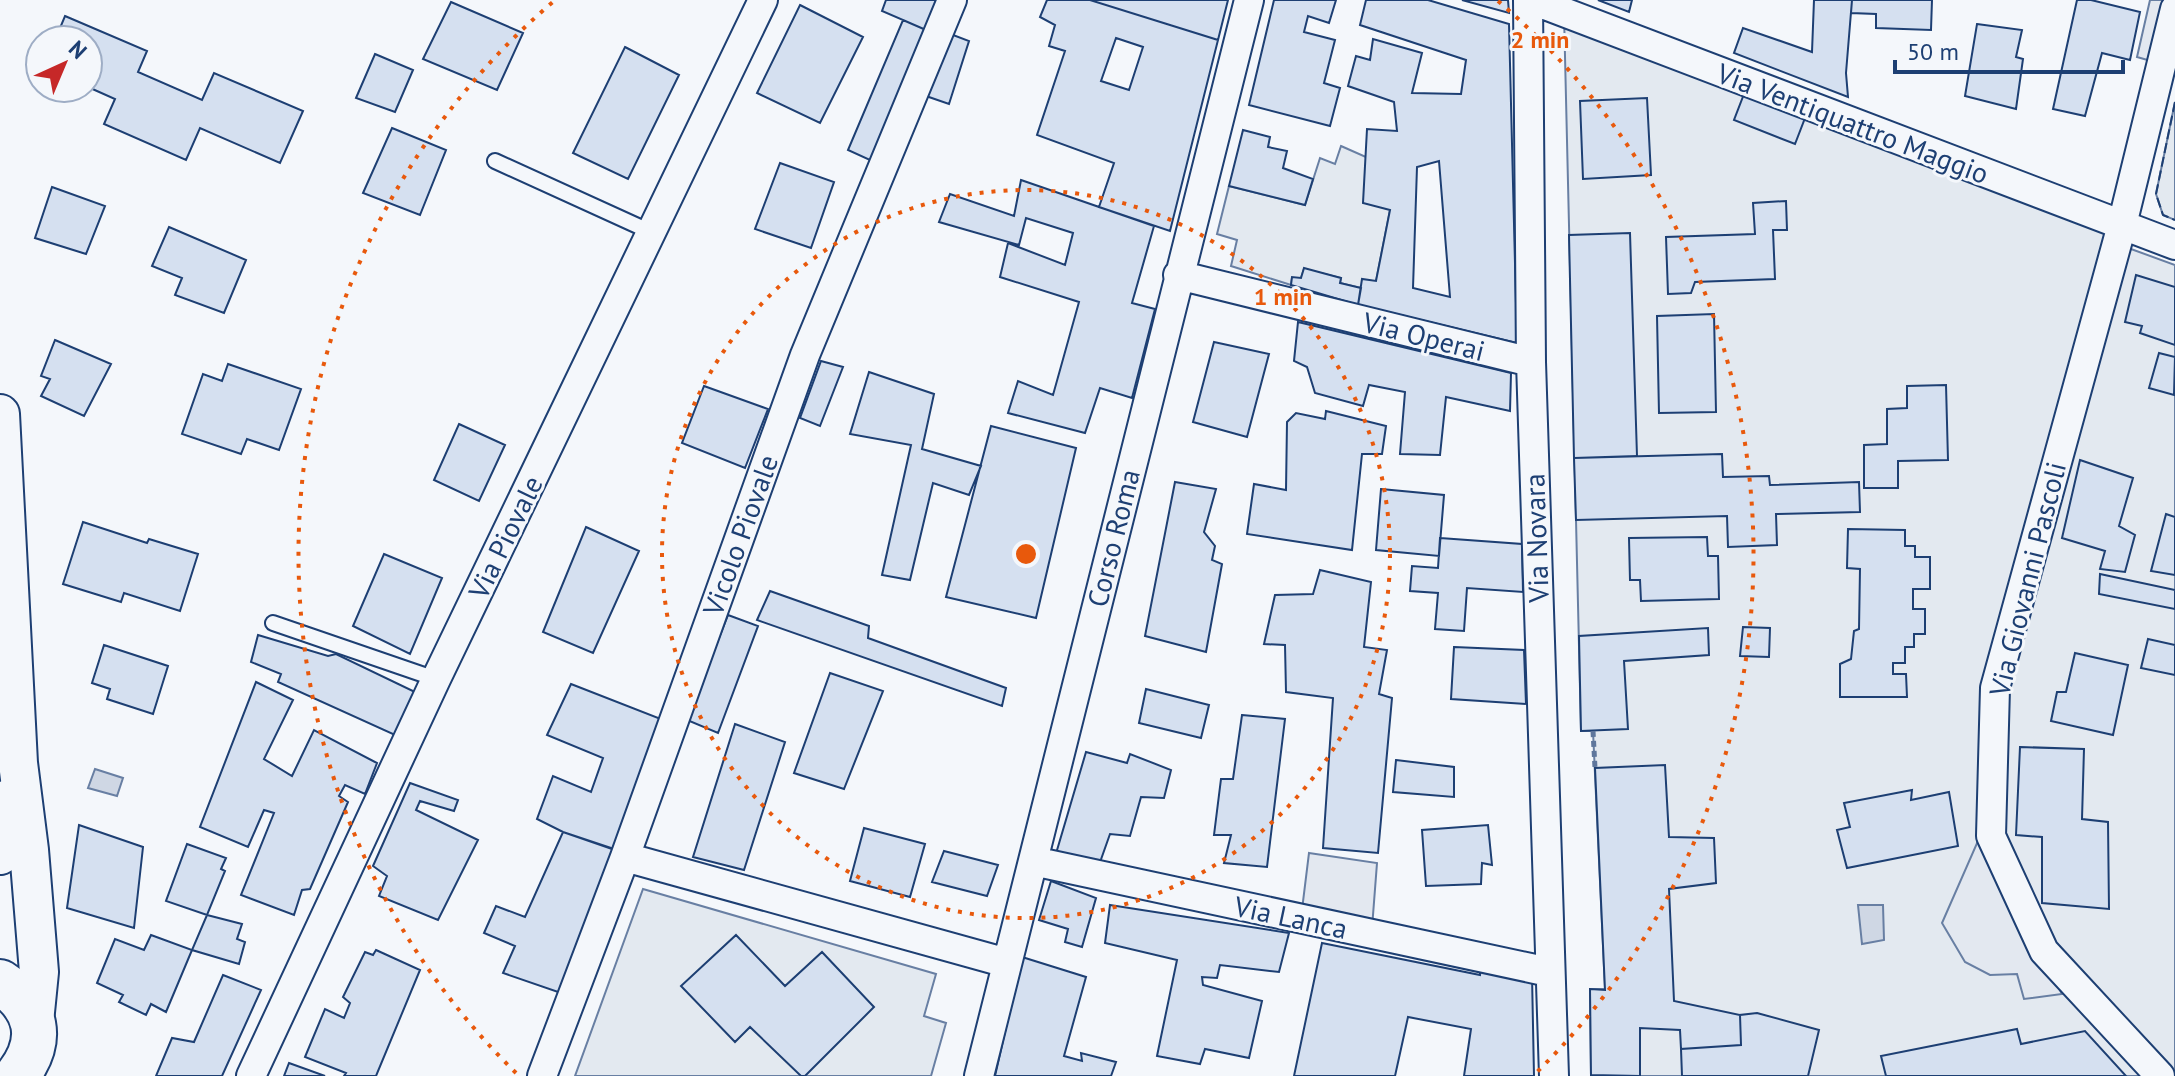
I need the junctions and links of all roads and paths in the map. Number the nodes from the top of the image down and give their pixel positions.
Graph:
1 (763, 0) edge
2 (952, 0) edge
3 (1249, 0) edge
4 (1530, 0) edge
5 (2175, 9) edge
6 (495, 161) dead end
7 (2122, 225) junction
8 (651, 232) junction
9 (2175, 245) edge
10 (1178, 275) junction
11 (1531, 362) junction
12 (0, 414) edge
13 (273, 623) dead end
14 (436, 679) junction
15 (1593, 731) dead end
16 (18, 763) junction
17 (1595, 768) dead end
18 (0, 855) edge
19 (625, 857) junction
20 (1033, 861) junction
21 (1007, 963) junction
22 (1549, 972) junction
23 (0, 982) edge
24 (33, 1054) edge
25 (251, 1076) edge
26 (542, 1076) edge
27 (979, 1076) edge
28 (1554, 1076) edge
29 (2160, 1076) edge

1 - 8 street, Via Piovale
2 - 19 street, Vicolo Piovale
3 - 10 street, Corso Roma
4 - 7 street, Via Ventiquattro Maggio
4 - 11 street, Via Novara
5 - 7 street, Via Giovanni Pascoli
6 - 8 lane
7 - 9 street, Via Ventiquattro Maggio
7 - 29 street, Via Giovanni Pascoli
8 - 14 street, Via Piovale
10 - 11 street, Via Operai
10 - 20 street, Corso Roma
11 - 22 street, Via Novara
12 - 16 main road
13 - 14 lane
14 - 25 street, Via Piovale
15 - 17 path
16 - 18 main road
16 - 24 main road
19 - 21 street
19 - 26 street, Vicolo Piovale
20 - 21 street, Corso Roma
20 - 22 street, Via Lanca
21 - 27 street, Corso Roma
22 - 28 street, Via Novara
23 - 24 main road

